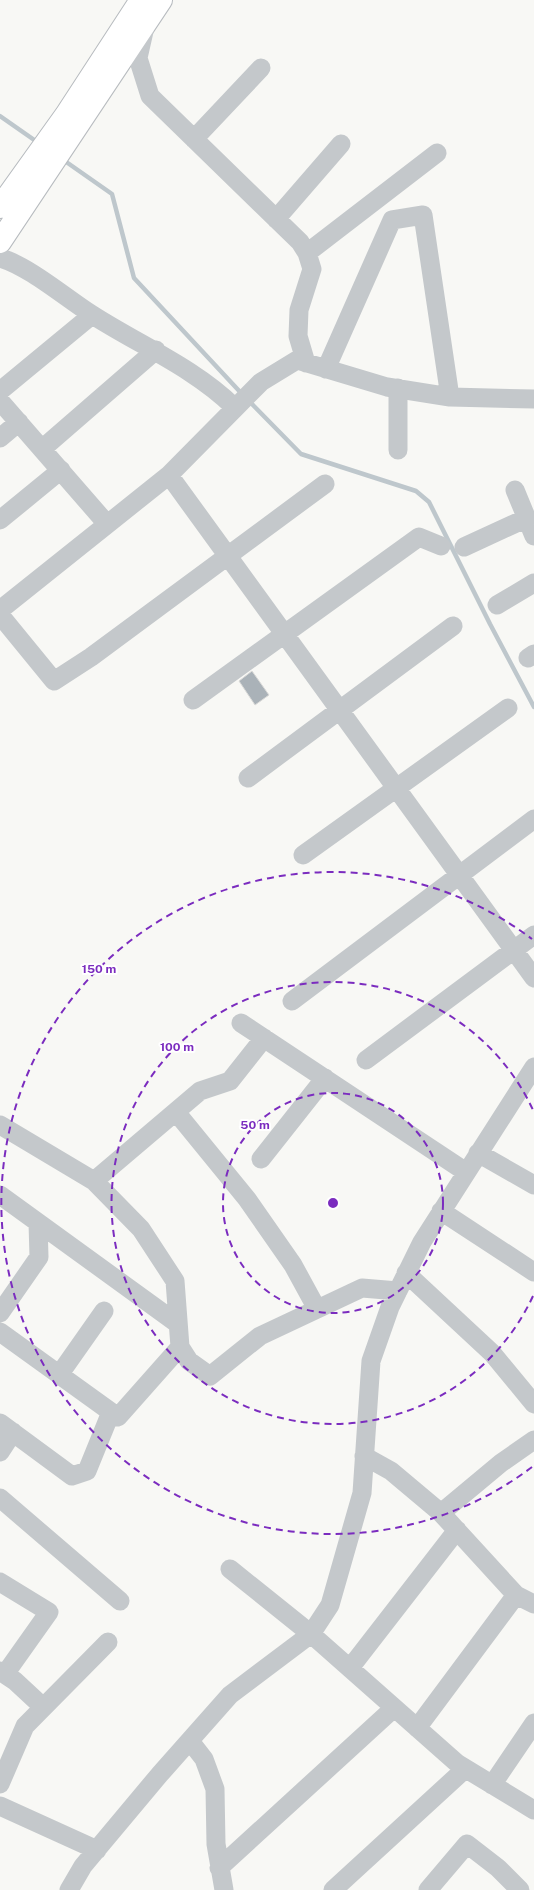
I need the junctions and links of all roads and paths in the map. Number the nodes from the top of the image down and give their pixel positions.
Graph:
1 (162, 0) edge
2 (142, 8) edge
3 (261, 68) dead end
4 (194, 139) junction
5 (340, 144) dead end
6 (437, 153) dead end
7 (42, 162) junction
8 (0, 207) edge
9 (276, 219) junction
10 (0, 242) edge
11 (307, 253) junction
12 (0, 258) edge
13 (92, 314) junction
14 (156, 350) junction
15 (306, 363) junction
16 (326, 369) junction
17 (398, 388) junction
18 (0, 391) edge
19 (450, 397) junction
20 (534, 398) edge
21 (0, 401) edge
22 (236, 405) junction
23 (19, 422) junction
24 (0, 438) edge
25 (42, 449) junction
26 (398, 450) dead end
27 (61, 470) junction
28 (169, 475) junction
29 (325, 484) dead end
30 (515, 490) dead end
31 (527, 518) junction
32 (0, 520) edge
33 (107, 524) junction
34 (534, 536) edge
35 (441, 546) dead end
36 (464, 547) dead end
37 (227, 556) junction
38 (534, 583) edge
39 (497, 605) dead end
40 (0, 610) edge
41 (0, 615) edge
42 (453, 626) dead end
43 (284, 634) junction
44 (193, 700) dead end
45 (508, 708) dead end
46 (340, 710) junction
47 (248, 778) dead end
48 (397, 788) junction
49 (534, 819) edge
50 (303, 855) dead end
51 (460, 875) junction
52 (534, 935) edge
53 (514, 951) junction
54 (534, 978) edge
55 (292, 1002) dead end
56 (241, 1023) dead end
57 (264, 1038) junction
58 (366, 1060) dead end
59 (534, 1068) edge
60 (325, 1078) junction
61 (176, 1112) junction
62 (0, 1125) edge
63 (478, 1153) junction
64 (261, 1159) dead end
65 (466, 1172) junction
66 (94, 1181) junction
67 (534, 1185) edge
68 (0, 1195) edge
69 (441, 1211) junction
70 (38, 1223) junction
71 (534, 1272) edge
72 (406, 1273) junction
73 (398, 1290) junction
74 (316, 1309) junction
75 (104, 1311) dead end
76 (0, 1313) edge
77 (178, 1324) junction
78 (0, 1332) edge
79 (180, 1347) junction
80 (59, 1375) junction
81 (534, 1404) edge
82 (111, 1412) junction
83 (7, 1428) edge
84 (534, 1440) edge
85 (0, 1452) edge
86 (364, 1456) junction
87 (0, 1498) edge
88 (441, 1513) junction
89 (457, 1530) junction
90 (230, 1569) dead end
91 (0, 1582) edge
92 (516, 1595) junction
93 (120, 1601) dead end
94 (534, 1604) edge
95 (311, 1634) junction
96 (108, 1642) dead end
97 (350, 1668) junction
98 (2, 1673) edge
99 (44, 1707) junction
100 (394, 1708) junction
101 (534, 1723) edge
102 (417, 1728) junction
103 (190, 1741) junction
104 (465, 1769) junction
105 (0, 1784) edge
106 (492, 1785) junction
107 (0, 1806) edge
108 (534, 1810) edge
109 (97, 1850) junction
110 (219, 1868) junction
111 (69, 1890) edge
112 (224, 1890) edge
113 (333, 1890) edge
114 (428, 1890) edge
115 (520, 1890) edge

1 - 2 main road
2 - 4 street
2 - 7 main road
3 - 4 street
4 - 9 street
5 - 9 street
6 - 11 street
7 - 8 main road
7 - 10 main road
9 - 11 street
11 - 15 street
12 - 13 street
13 - 14 street
13 - 18 street
14 - 22 street
14 - 25 street
15 - 16 street
15 - 22 street
16 - 17 street
16 - 19 street
17 - 19 street
17 - 26 street
19 - 20 street
21 - 23 street
22 - 28 street
23 - 24 street
23 - 25 street
25 - 27 street
27 - 32 street
27 - 33 street
28 - 33 street
28 - 37 street
29 - 37 street
30 - 31 street
31 - 34 street
31 - 36 street
33 - 40 street
35 - 43 street
37 - 41 street
37 - 43 street
38 - 39 street
42 - 46 street
43 - 44 street
43 - 46 street
45 - 48 street
46 - 47 street
46 - 48 street
48 - 50 street
48 - 51 street
49 - 51 street
51 - 53 street
51 - 55 street
52 - 53 street
53 - 54 street
53 - 58 street
56 - 57 street
57 - 60 street
57 - 61 street
59 - 63 street
60 - 64 street
60 - 65 street
61 - 66 street
61 - 74 street
62 - 66 street
63 - 65 street
63 - 67 street
65 - 69 street
66 - 77 street
68 - 70 street
69 - 71 street
69 - 72 street
70 - 76 street
70 - 77 street
72 - 73 street
72 - 81 street
73 - 74 street
73 - 86 street
74 - 79 street
75 - 80 street
77 - 79 street
78 - 80 street
79 - 82 street
80 - 82 street
82 - 83 street
83 - 85 street
84 - 88 street
86 - 88 street
86 - 95 street
87 - 93 street
88 - 89 street
89 - 92 street
89 - 97 street
90 - 95 street
91 - 98 street
92 - 94 street
92 - 102 street
95 - 97 street
95 - 103 street
96 - 99 street
97 - 100 street
98 - 99 street
99 - 105 street
100 - 102 street
100 - 110 street
101 - 106 street
102 - 104 street
103 - 109 street
103 - 110 street
104 - 106 street
104 - 113 street
106 - 108 street
107 - 109 street
109 - 111 street
110 - 112 street
114 - 115 street

